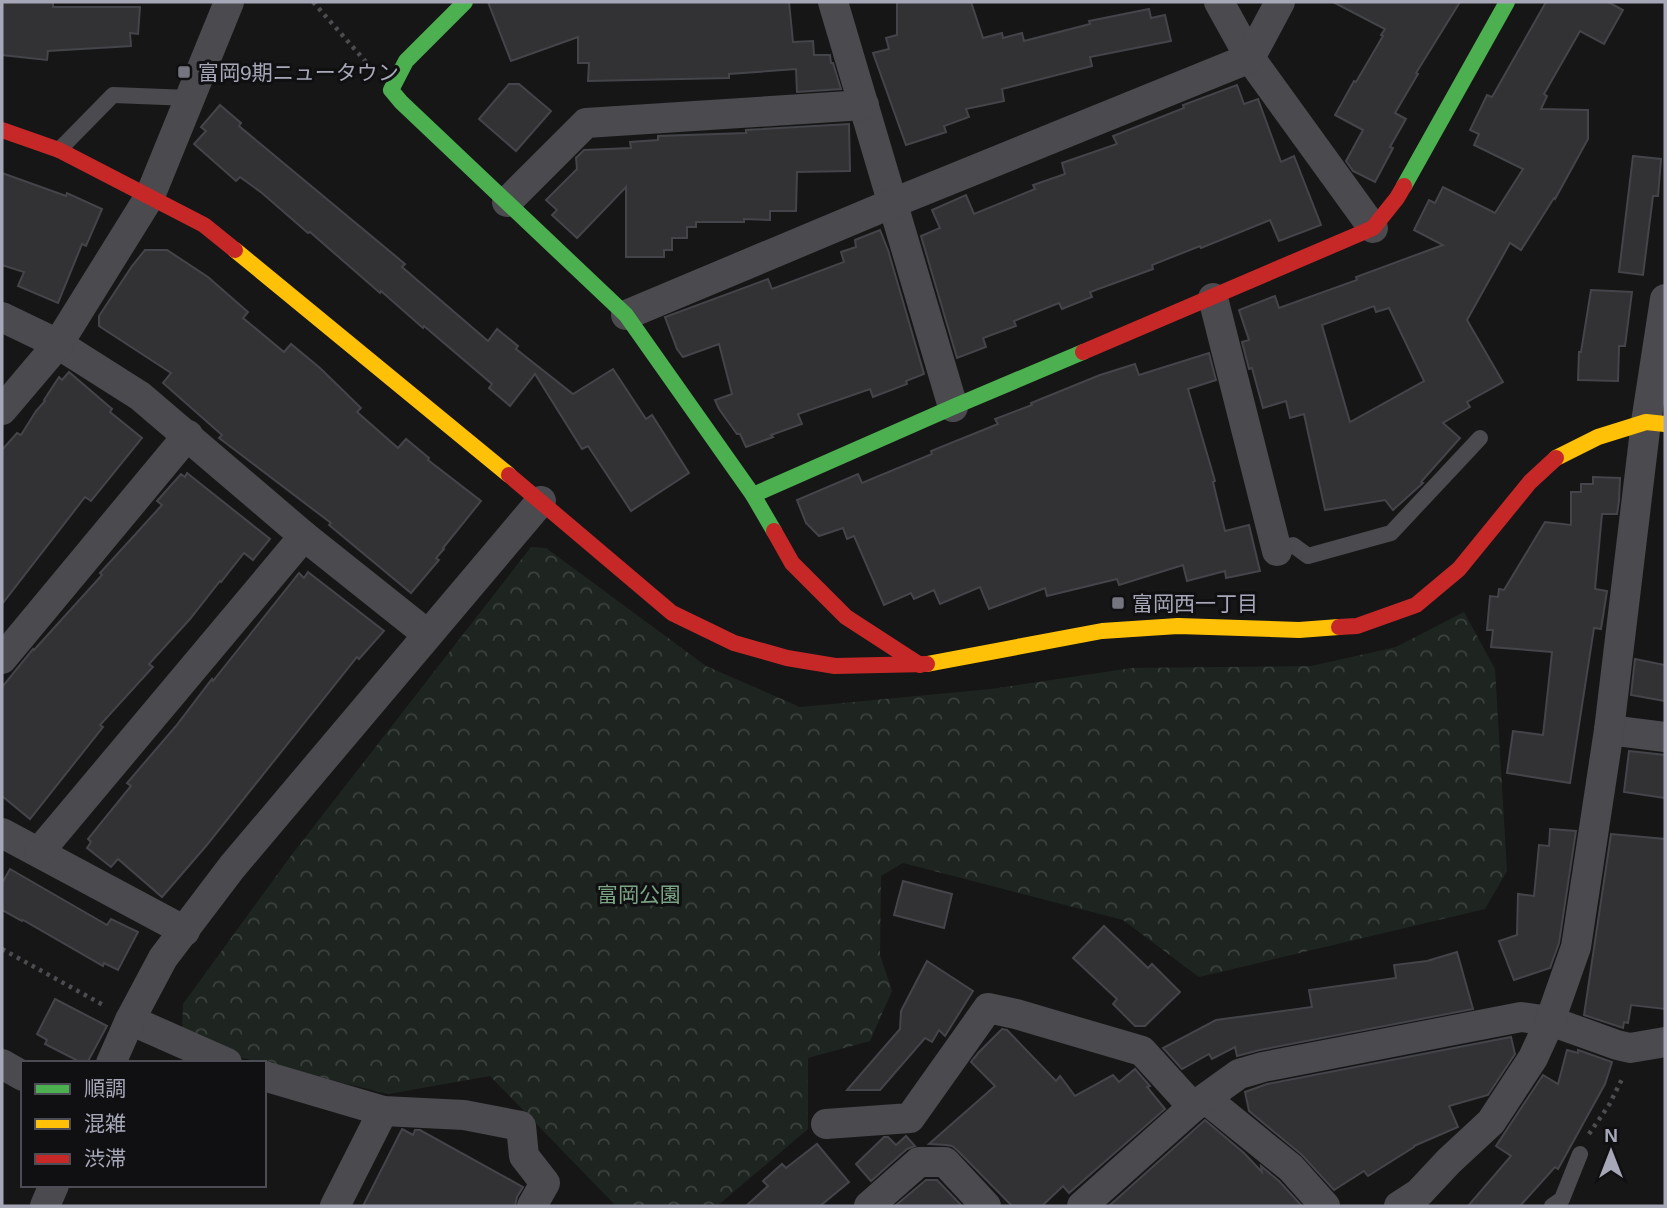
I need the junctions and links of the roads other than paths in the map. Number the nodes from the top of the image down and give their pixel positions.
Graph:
1 (229, 2) edge
2 (465, 2) edge
3 (833, 2) edge
4 (1219, 2) edge
5 (1280, 2) edge
6 (1507, 2) edge
7 (1250, 58) junction
8 (190, 98) junction
9 (864, 105) junction
10 (2, 130) edge
11 (59, 150) junction
12 (150, 196) junction
13 (507, 202) junction
14 (892, 203) junction
15 (1373, 228) junction
16 (1213, 298) junction
17 (1665, 299) edge
18 (626, 315) junction
19 (2, 317) edge
20 (58, 344) junction
21 (953, 407) junction
22 (2, 410) edge
23 (1656, 423) edge
24 (188, 435) junction
25 (1480, 438) dead end
26 (753, 495) junction
27 (541, 501) junction
28 (304, 536) junction
29 (1277, 551) joint
30 (427, 634) junction
31 (2, 659) edge
32 (920, 665) junction
33 (1609, 730) junction
34 (1665, 737) edge
35 (2, 833) edge
36 (39, 852) junction
37 (186, 930) junction
38 (130, 1020) junction
39 (1550, 1021) junction
40 (1665, 1042) edge
41 (112, 1061) edge
42 (222, 1061) edge
43 (2, 1064) edge
44 (21, 1075) edge
45 (266, 1077) edge
46 (1200, 1103) junction
47 (383, 1111) junction
48 (826, 1124) dead end
49 (1580, 1154) dead end
50 (53, 1187) edge
51 (45, 1206) edge
52 (335, 1206) edge
53 (532, 1206) edge
54 (869, 1206) edge
55 (986, 1206) edge
56 (1082, 1206) edge
57 (1325, 1206) edge
58 (1399, 1206) edge
59 (1552, 1206) edge

1 - 8 street
2 - 13 street
3 - 9 street
4 - 7 street
5 - 7 street
6 - 15 street
7 - 14 street
7 - 15 street
8 - 11 lane
8 - 12 street
9 - 13 street
9 - 14 street
10 - 11 street
11 - 12 street
12 - 20 street
12 - 27 street
13 - 18 street
14 - 18 street
14 - 21 street
15 - 16 street
16 - 21 street
16 - 29 street
17 - 23 street
18 - 26 street
19 - 20 street
20 - 22 street
20 - 24 street
21 - 26 street
23 - 32 street
23 - 33 street
24 - 28 street
24 - 31 street
25 - 29 lane
26 - 32 street
27 - 30 street
27 - 32 street
28 - 30 street
28 - 36 street
30 - 37 street
33 - 34 street
33 - 39 street
35 - 36 street
36 - 37 street
37 - 38 street
38 - 41 street
38 - 42 street
39 - 40 street
39 - 46 street
39 - 58 street
43 - 44 street
45 - 47 street
46 - 48 street
46 - 56 street
46 - 57 street
47 - 52 street
47 - 53 street
49 - 59 lane
50 - 51 street
54 - 55 street

